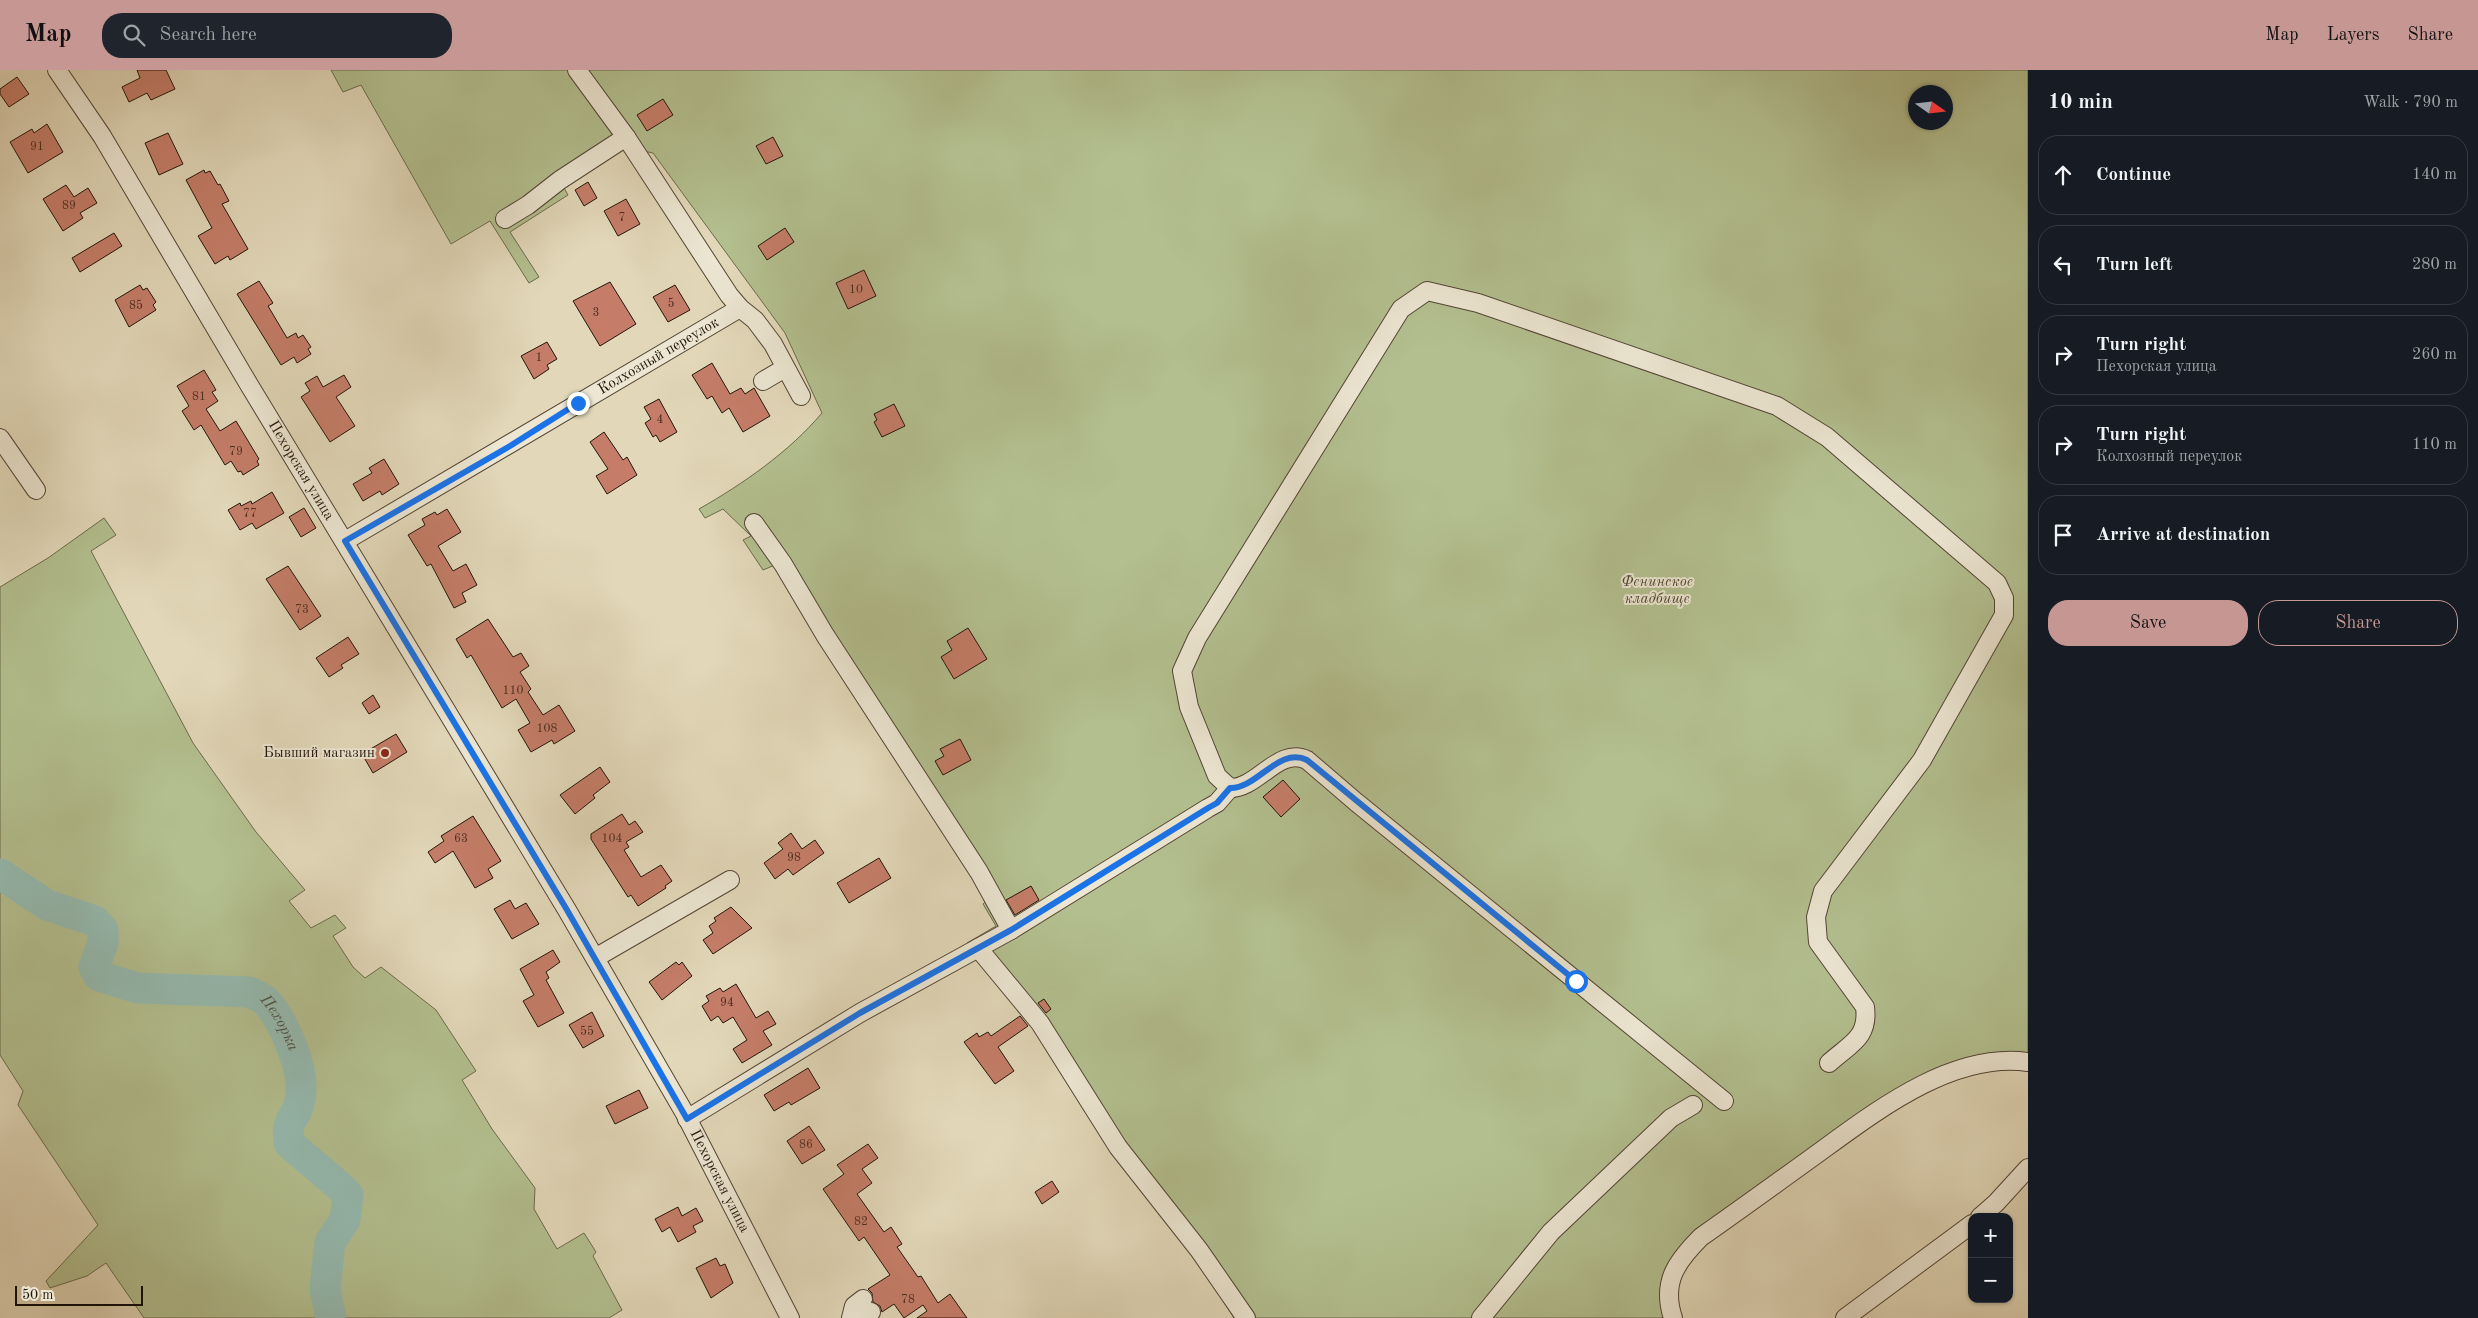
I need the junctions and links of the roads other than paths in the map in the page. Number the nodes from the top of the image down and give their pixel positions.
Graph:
1 (57, 70) edge
2 (577, 70) edge
3 (626, 138) junction
4 (505, 219) dead end
5 (740, 308) junction
6 (785, 368) junction
7 (763, 381) dead end
8 (801, 396) dead end
9 (0, 438) edge
10 (36, 490) dead end
11 (754, 523) dead end
12 (345, 541) junction
13 (1230, 788) junction
14 (730, 880) dead end
15 (1011, 930) junction
16 (978, 948) junction
17 (595, 958) junction
18 (2028, 1062) edge
19 (1829, 1063) dead end
20 (1724, 1101) dead end
21 (1693, 1105) dead end
22 (687, 1119) junction
23 (2028, 1168) edge
24 (1985, 1213) edge
25 (1968, 1227) edge
26 (865, 1309) edge
27 (790, 1318) edge
28 (851, 1318) edge
29 (1246, 1318) edge
30 (1481, 1318) edge
31 (1673, 1318) edge
32 (1845, 1318) edge

1 - 12 street, Пехорская улица
2 - 3 street
3 - 4 street
3 - 5 street
5 - 6 street
5 - 12 street, Колхозный переулок
6 - 7 street
6 - 8 street
9 - 10 street
11 - 15 street
12 - 17 street, Пехорская улица
13 - 15 street
13 - 19 street
13 - 20 street
14 - 17 street
15 - 16 street
16 - 22 street
16 - 29 street
17 - 22 street, Пехорская улица
18 - 31 street
21 - 30 street
22 - 27 street, Пехорская улица
23 - 24 street
25 - 32 street
26 - 28 street

